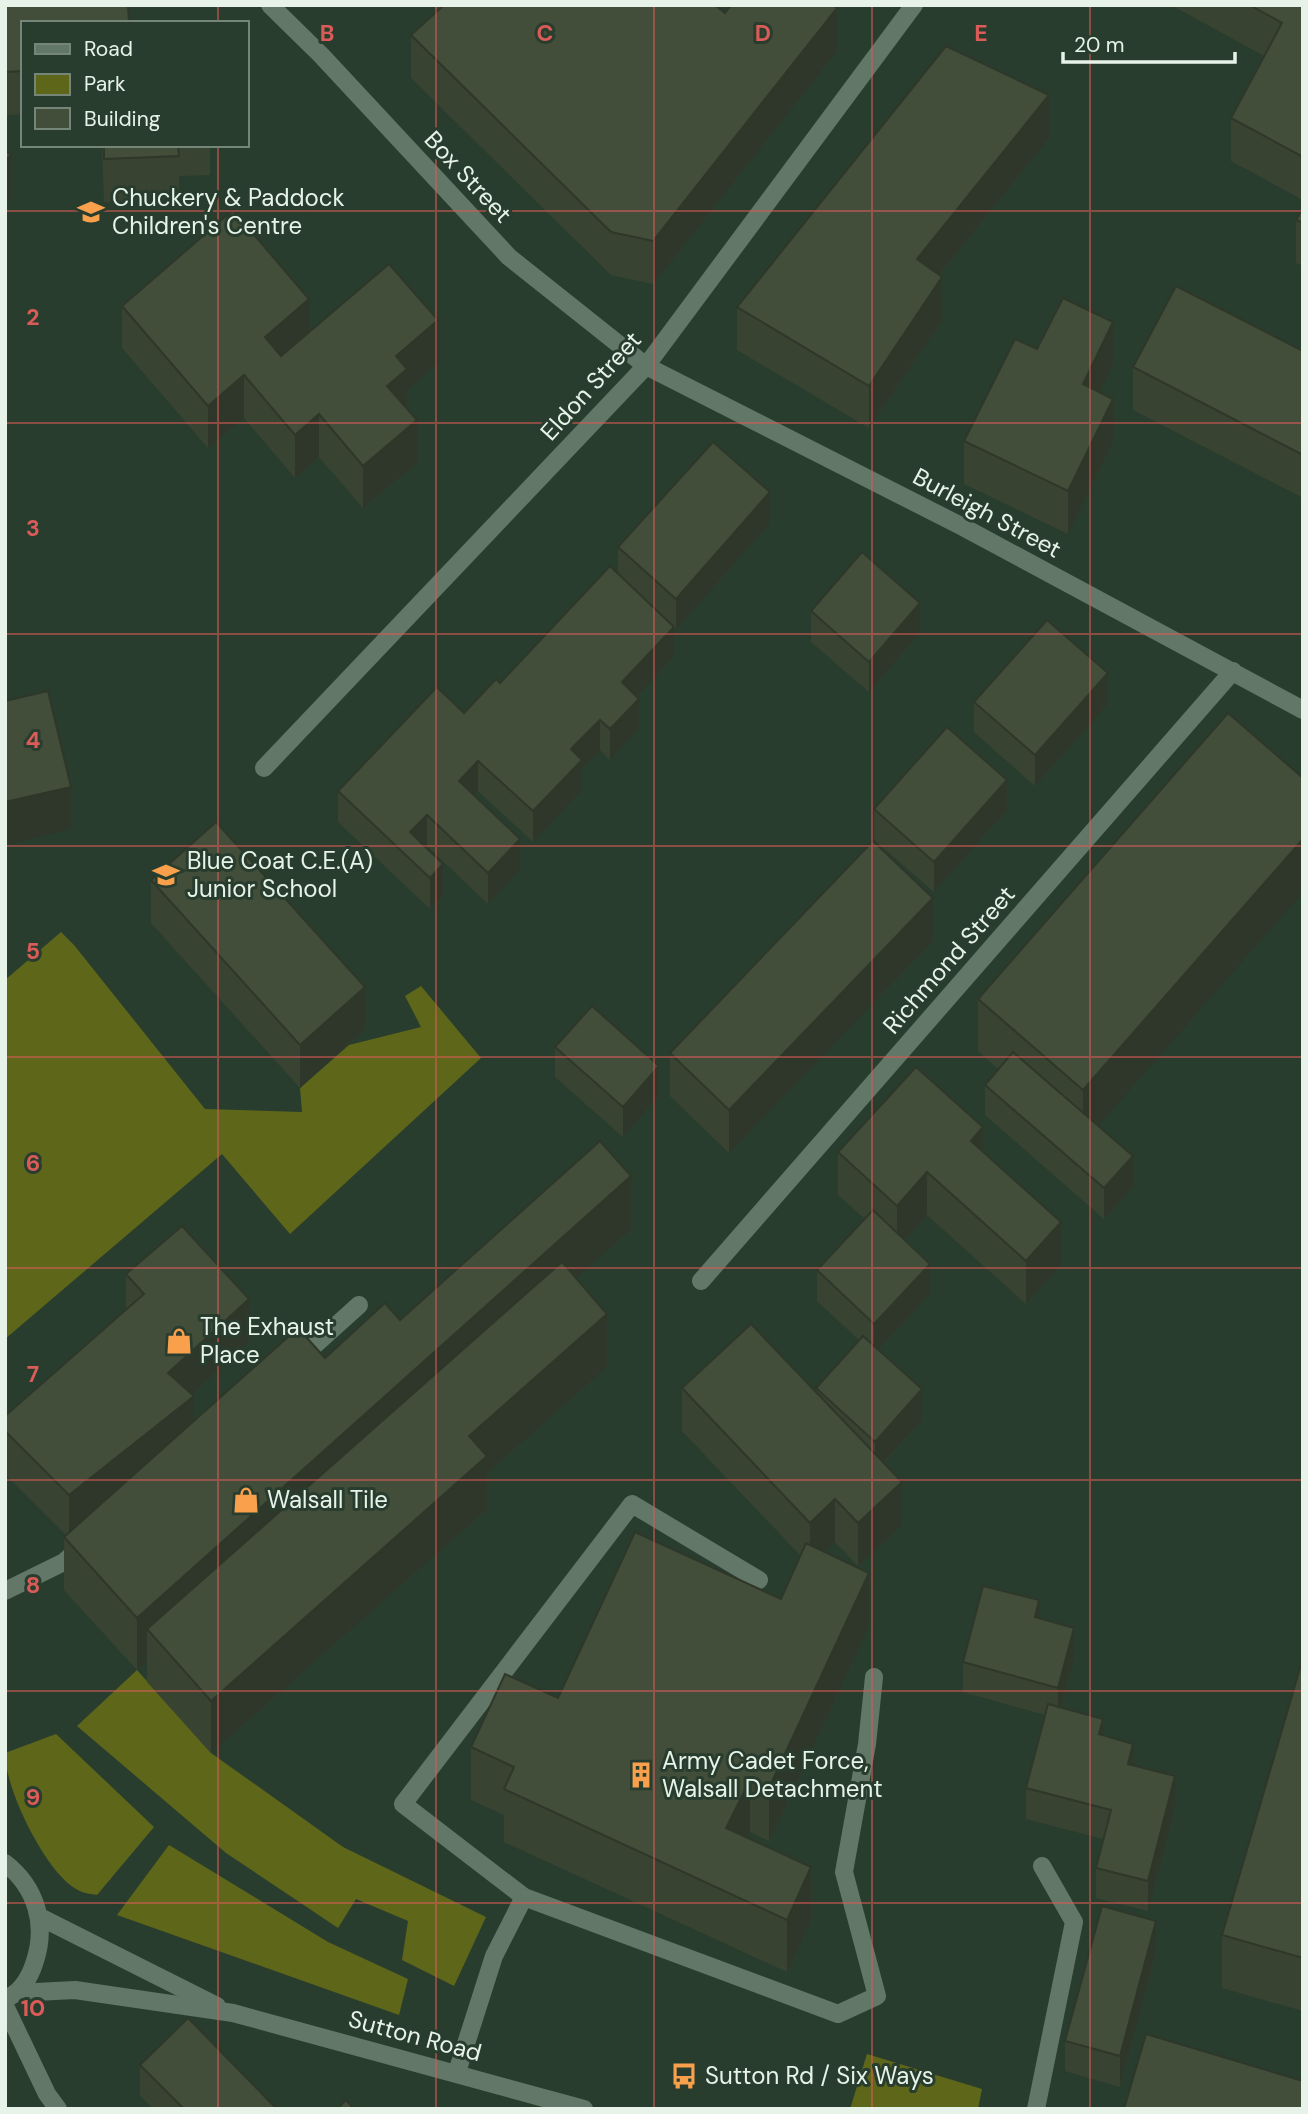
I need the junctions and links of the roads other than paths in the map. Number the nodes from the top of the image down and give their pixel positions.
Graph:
1 (270, 5) edge
2 (914, 5) edge
3 (646, 366) junction
4 (1233, 671) junction
5 (1303, 710) edge
6 (264, 768) dead end
7 (701, 1281) dead end
8 (359, 1305) dead end
9 (287, 1370) edge
10 (94, 1536) edge
11 (760, 1580) dead end
12 (5, 1591) edge
13 (874, 1677) dead end
14 (5, 1863) edge
15 (1042, 1866) dead end
16 (524, 1897) junction
17 (40, 1917) junction
18 (9, 2000) edge
19 (233, 2013) junction
20 (457, 2072) junction
21 (58, 2109) edge
22 (584, 2109) edge
23 (1036, 2109) edge

1 - 3 street, Box Street
2 - 3 street, Eldon Street
3 - 4 street, Burleigh Street
3 - 6 street, Eldon Street
4 - 5 street, Burleigh Street
4 - 7 street, Richmond Street
8 - 9 street
10 - 12 street
11 - 16 street
13 - 16 street
14 - 17 street
15 - 23 street
16 - 20 street
17 - 18 street
17 - 19 street, Sutton Road
18 - 19 street, Sutton Road
18 - 21 street
19 - 20 street, Sutton Road
20 - 22 street, Sutton Road

